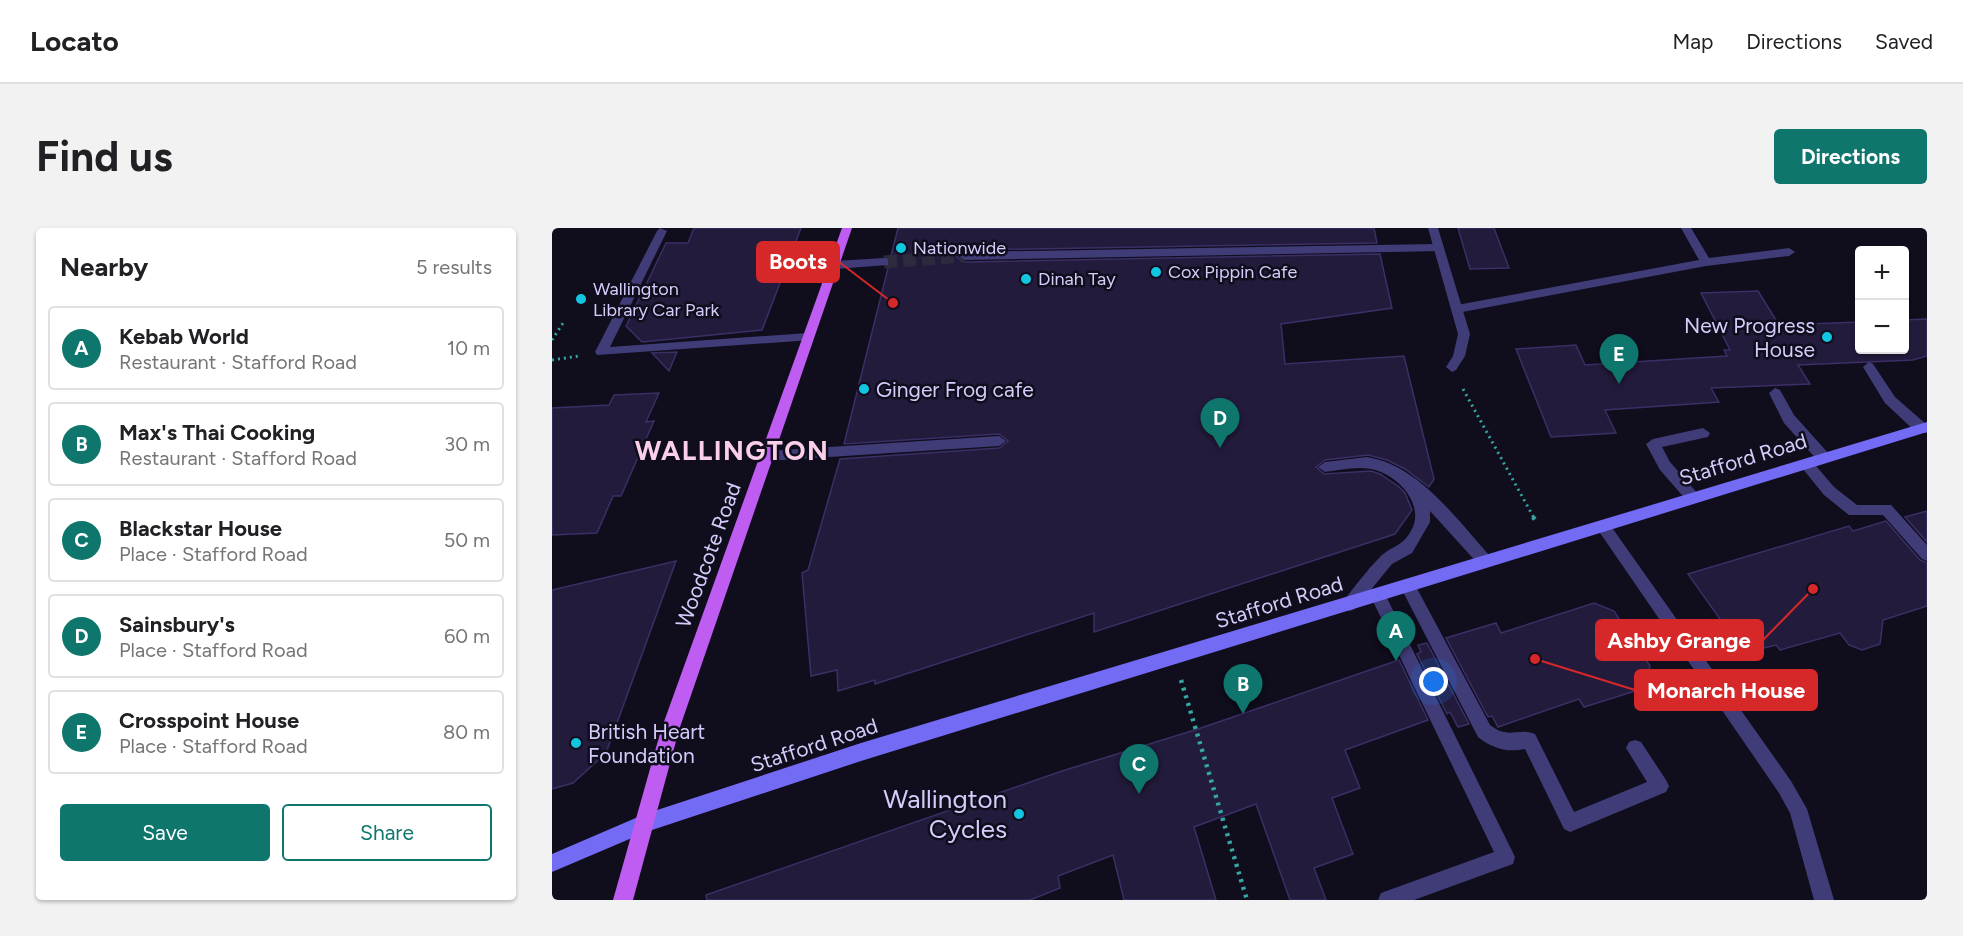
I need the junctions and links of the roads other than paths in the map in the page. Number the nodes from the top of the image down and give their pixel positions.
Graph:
1 (847, 228) edge
2 (1433, 228) edge
3 (1686, 228) edge
4 (662, 231) dead end
5 (1438, 248) junction
6 (1789, 252) dead end
7 (965, 256) tunnel mouth
8 (884, 262) tunnel mouth
9 (1706, 262) junction
10 (835, 265) junction
11 (1457, 309) junction
12 (808, 337) junction
13 (1452, 367) road end
14 (1869, 367) dead end
15 (1775, 393) dead end
16 (1925, 428) edge
17 (1703, 433) dead end
18 (999, 441) dead end
19 (767, 456) junction
20 (1824, 458) junction
21 (1806, 464) junction
22 (1325, 467) dead end
23 (1410, 486) junction
24 (1693, 498) junction
25 (1603, 526) junction
26 (1927, 555) edge
27 (1485, 561) junction
28 (1408, 586) junction
29 (1378, 595) junction
30 (1350, 604) junction
31 (1635, 748) dead end
32 (645, 823) junction
33 (552, 863) edge
34 (623, 900) edge
35 (1388, 900) edge
36 (1824, 900) edge

1 - 10 main road, Woodcote Road
2 - 5 street
3 - 9 street
4 - 12 street
5 - 7 street
5 - 11 street
6 - 9 street
8 - 10 street
9 - 11 street
10 - 12 main road, Woodcote Road
11 - 13 street
12 - 19 main road, Woodcote Road
14 - 16 street
15 - 20 street
16 - 20 main road, Stafford Road
17 - 24 street
18 - 19 street
19 - 32 main road, Woodcote Road
20 - 21 main road, Stafford Road
21 - 24 main road, Stafford Road
21 - 26 street
22 - 23 street
23 - 27 street
23 - 30 street
24 - 25 main road, Stafford Road
25 - 27 main road, Stafford Road
25 - 36 street
27 - 28 main road, Stafford Road
28 - 29 main road, Stafford Road
28 - 31 street
29 - 30 main road, Stafford Road
29 - 35 street
30 - 32 main road, Stafford Road
32 - 33 main road, Stafford Road
32 - 34 main road, Woodcote Road

